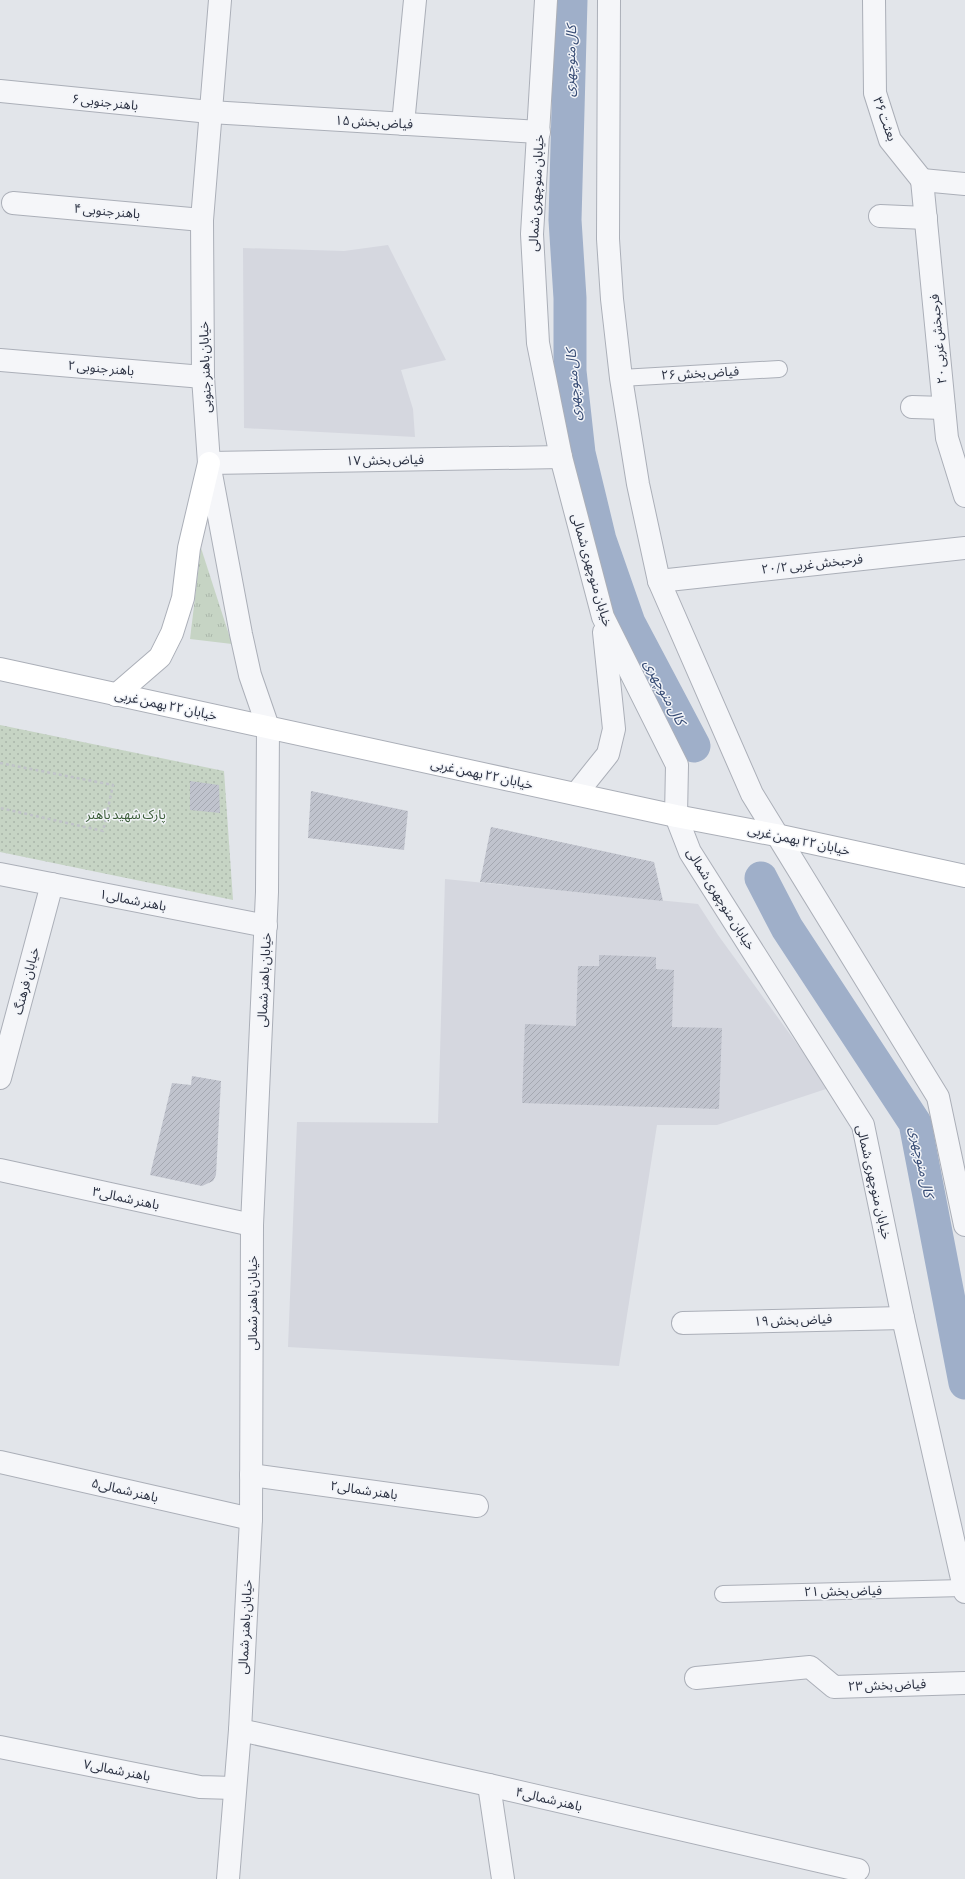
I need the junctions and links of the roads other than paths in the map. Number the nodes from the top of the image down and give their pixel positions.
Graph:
1 (220, 0) edge
2 (415, 0) edge
3 (546, 0) edge
4 (608, 0) edge
5 (874, 0) edge
6 (0, 91) edge
7 (210, 112) junction
8 (403, 124) junction
9 (539, 132) junction
10 (922, 180) junction
11 (965, 184) edge
12 (13, 203) dead end
13 (880, 216) dead end
14 (926, 218) junction
15 (202, 220) junction
16 (0, 360) edge
17 (779, 369) dead end
18 (203, 377) junction
19 (621, 378) junction
20 (912, 407) dead end
21 (944, 408) junction
22 (561, 457) junction
23 (959, 457) edge
24 (209, 463) junction
25 (965, 496) edge
26 (965, 548) edge
27 (659, 581) junction
28 (603, 617) junction
29 (0, 669) edge
30 (116, 694) junction
31 (268, 727) junction
32 (576, 794) junction
33 (676, 816) junction
34 (776, 835) junction
35 (0, 874) edge
36 (965, 876) edge
37 (52, 884) junction
38 (266, 926) junction
39 (0, 1078) edge
40 (0, 1170) edge
41 (965, 1224) edge
42 (252, 1226) junction
43 (903, 1318) junction
44 (683, 1323) dead end
45 (0, 1462) edge
46 (251, 1475) junction
47 (476, 1506) dead end
48 (251, 1519) junction
49 (964, 1590) edge
50 (723, 1594) dead end
51 (696, 1678) dead end
52 (965, 1683) edge
53 (240, 1730) junction
54 (0, 1747) edge
55 (489, 1785) junction
56 (234, 1788) junction
57 (858, 1870) dead end
58 (228, 1879) edge
59 (503, 1879) edge

1 - 7 street, خیابان باهنر جنوبی
2 - 8 street
3 - 9 street, خیابان منوچهری شمالی
4 - 19 street
5 - 10 street, بعثت ۳۶
6 - 7 street, باهنر جنوبی ۶
7 - 8 street, فیاض بخش ۱۵
7 - 15 street, خیابان باهنر جنوبی
8 - 9 street, فیاض بخش ۱۵
9 - 22 street, خیابان منوچهری شمالی
10 - 11 street
10 - 14 street, فرحبخش غربی ۲۰
12 - 15 street, باهنر جنوبی ۴
13 - 14 street
14 - 21 street, فرحبخش غربی ۲۰
15 - 18 street, خیابان باهنر جنوبی
16 - 18 street, باهنر جنوبی ۲
17 - 19 lane, فیاض بخش ۲۶
18 - 24 street, خیابان باهنر جنوبی
19 - 27 street
20 - 21 street
21 - 23 street, فرحبخش غربی ۲۰
22 - 24 street, فیاض بخش ۱۷
22 - 28 street, خیابان منوچهری شمالی
23 - 25 street, فرحبخش غربی ۲۰
24 - 30 main road
24 - 31 street, خیابان باهنر جنوبی
26 - 27 street, فرحبخش غربی ۲۰/۲
27 - 34 street
28 - 32 street
28 - 33 street, خیابان منوچهری شمالی
29 - 30 main road, خیابان ۲۲ بهمن غربی
30 - 31 main road, خیابان ۲۲ بهمن غربی
31 - 32 main road, خیابان ۲۲ بهمن غربی
31 - 38 street, خیابان باهنر شمالی
32 - 33 main road, خیابان ۲۲ بهمن غربی
33 - 34 main road, خیابان ۲۲ بهمن غربی
33 - 43 street, خیابان منوچهری شمالی
34 - 36 main road, خیابان ۲۲ بهمن غربی
34 - 41 street
35 - 37 street, باهنر شمالی۱
37 - 38 street, باهنر شمالی۱
37 - 39 street, خیابان فرهنگ
38 - 42 street, خیابان باهنر شمالی
40 - 42 street, باهنر شمالی۳
42 - 46 street, خیابان باهنر شمالی
43 - 44 street, فیاض بخش ۱۹
43 - 49 street, خیابان منوچهری شمالی
45 - 48 street, باهنر شمالی۵
46 - 47 street, باهنر شمالی۲
46 - 48 street, خیابان باهنر شمالی
48 - 53 street, خیابان باهنر شمالی
49 - 50 lane, فیاض بخش ۲۱
51 - 52 street, فیاض بخش ۲۳
53 - 55 street, باهنر شمالی۴
53 - 56 street, خیابان باهنر شمالی
54 - 56 street, باهنر شمالی۷
55 - 57 street, باهنر شمالی۴
55 - 59 street
56 - 58 street, خیابان باهنر شمالی

